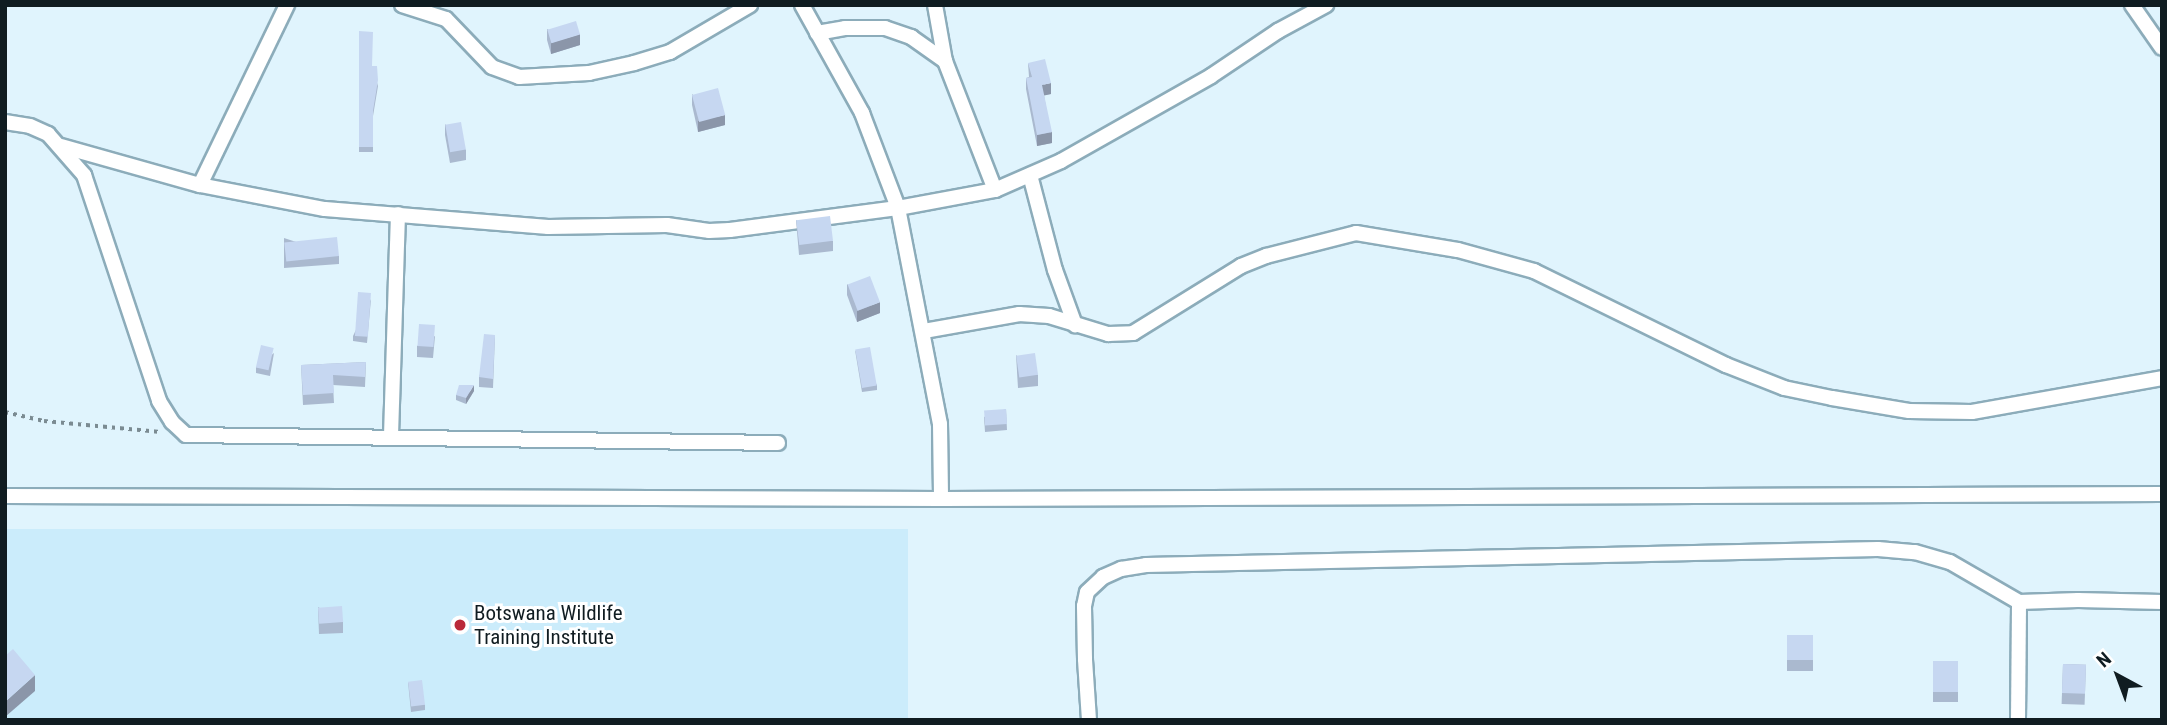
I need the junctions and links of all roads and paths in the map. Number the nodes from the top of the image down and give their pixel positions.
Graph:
1 (287, 5) edge
2 (402, 5) edge
3 (750, 5) edge
4 (803, 5) edge
5 (935, 5) edge
6 (1326, 5) edge
7 (2132, 5) edge
8 (817, 33) junction
9 (2162, 48) edge
10 (945, 61) junction
11 (5, 121) edge
12 (61, 146) junction
13 (1030, 174) junction
14 (200, 185) junction
15 (995, 190) junction
16 (898, 208) junction
17 (398, 214) junction
18 (1075, 325) junction
19 (924, 331) junction
20 (2162, 378) edge
21 (5, 412) edge
22 (186, 435) junction
23 (391, 436) junction
24 (778, 443) dead end
25 (2162, 494) edge
26 (5, 496) edge
27 (942, 499) junction
28 (2019, 602) junction
29 (2162, 602) edge
30 (1089, 720) edge
31 (2018, 720) edge

1 - 14 street
2 - 3 street
4 - 8 street
5 - 10 street
6 - 13 street
7 - 9 street
8 - 10 street
8 - 16 street
10 - 15 street
11 - 12 street
12 - 14 street
12 - 22 street
13 - 15 street
13 - 18 street
14 - 17 street
15 - 16 street
16 - 17 street
16 - 19 street
17 - 23 street
18 - 19 street
18 - 20 street
19 - 27 street
21 - 22 path
22 - 23 street
23 - 24 street
25 - 27 street
26 - 27 street
28 - 29 street
28 - 30 street
28 - 31 street

